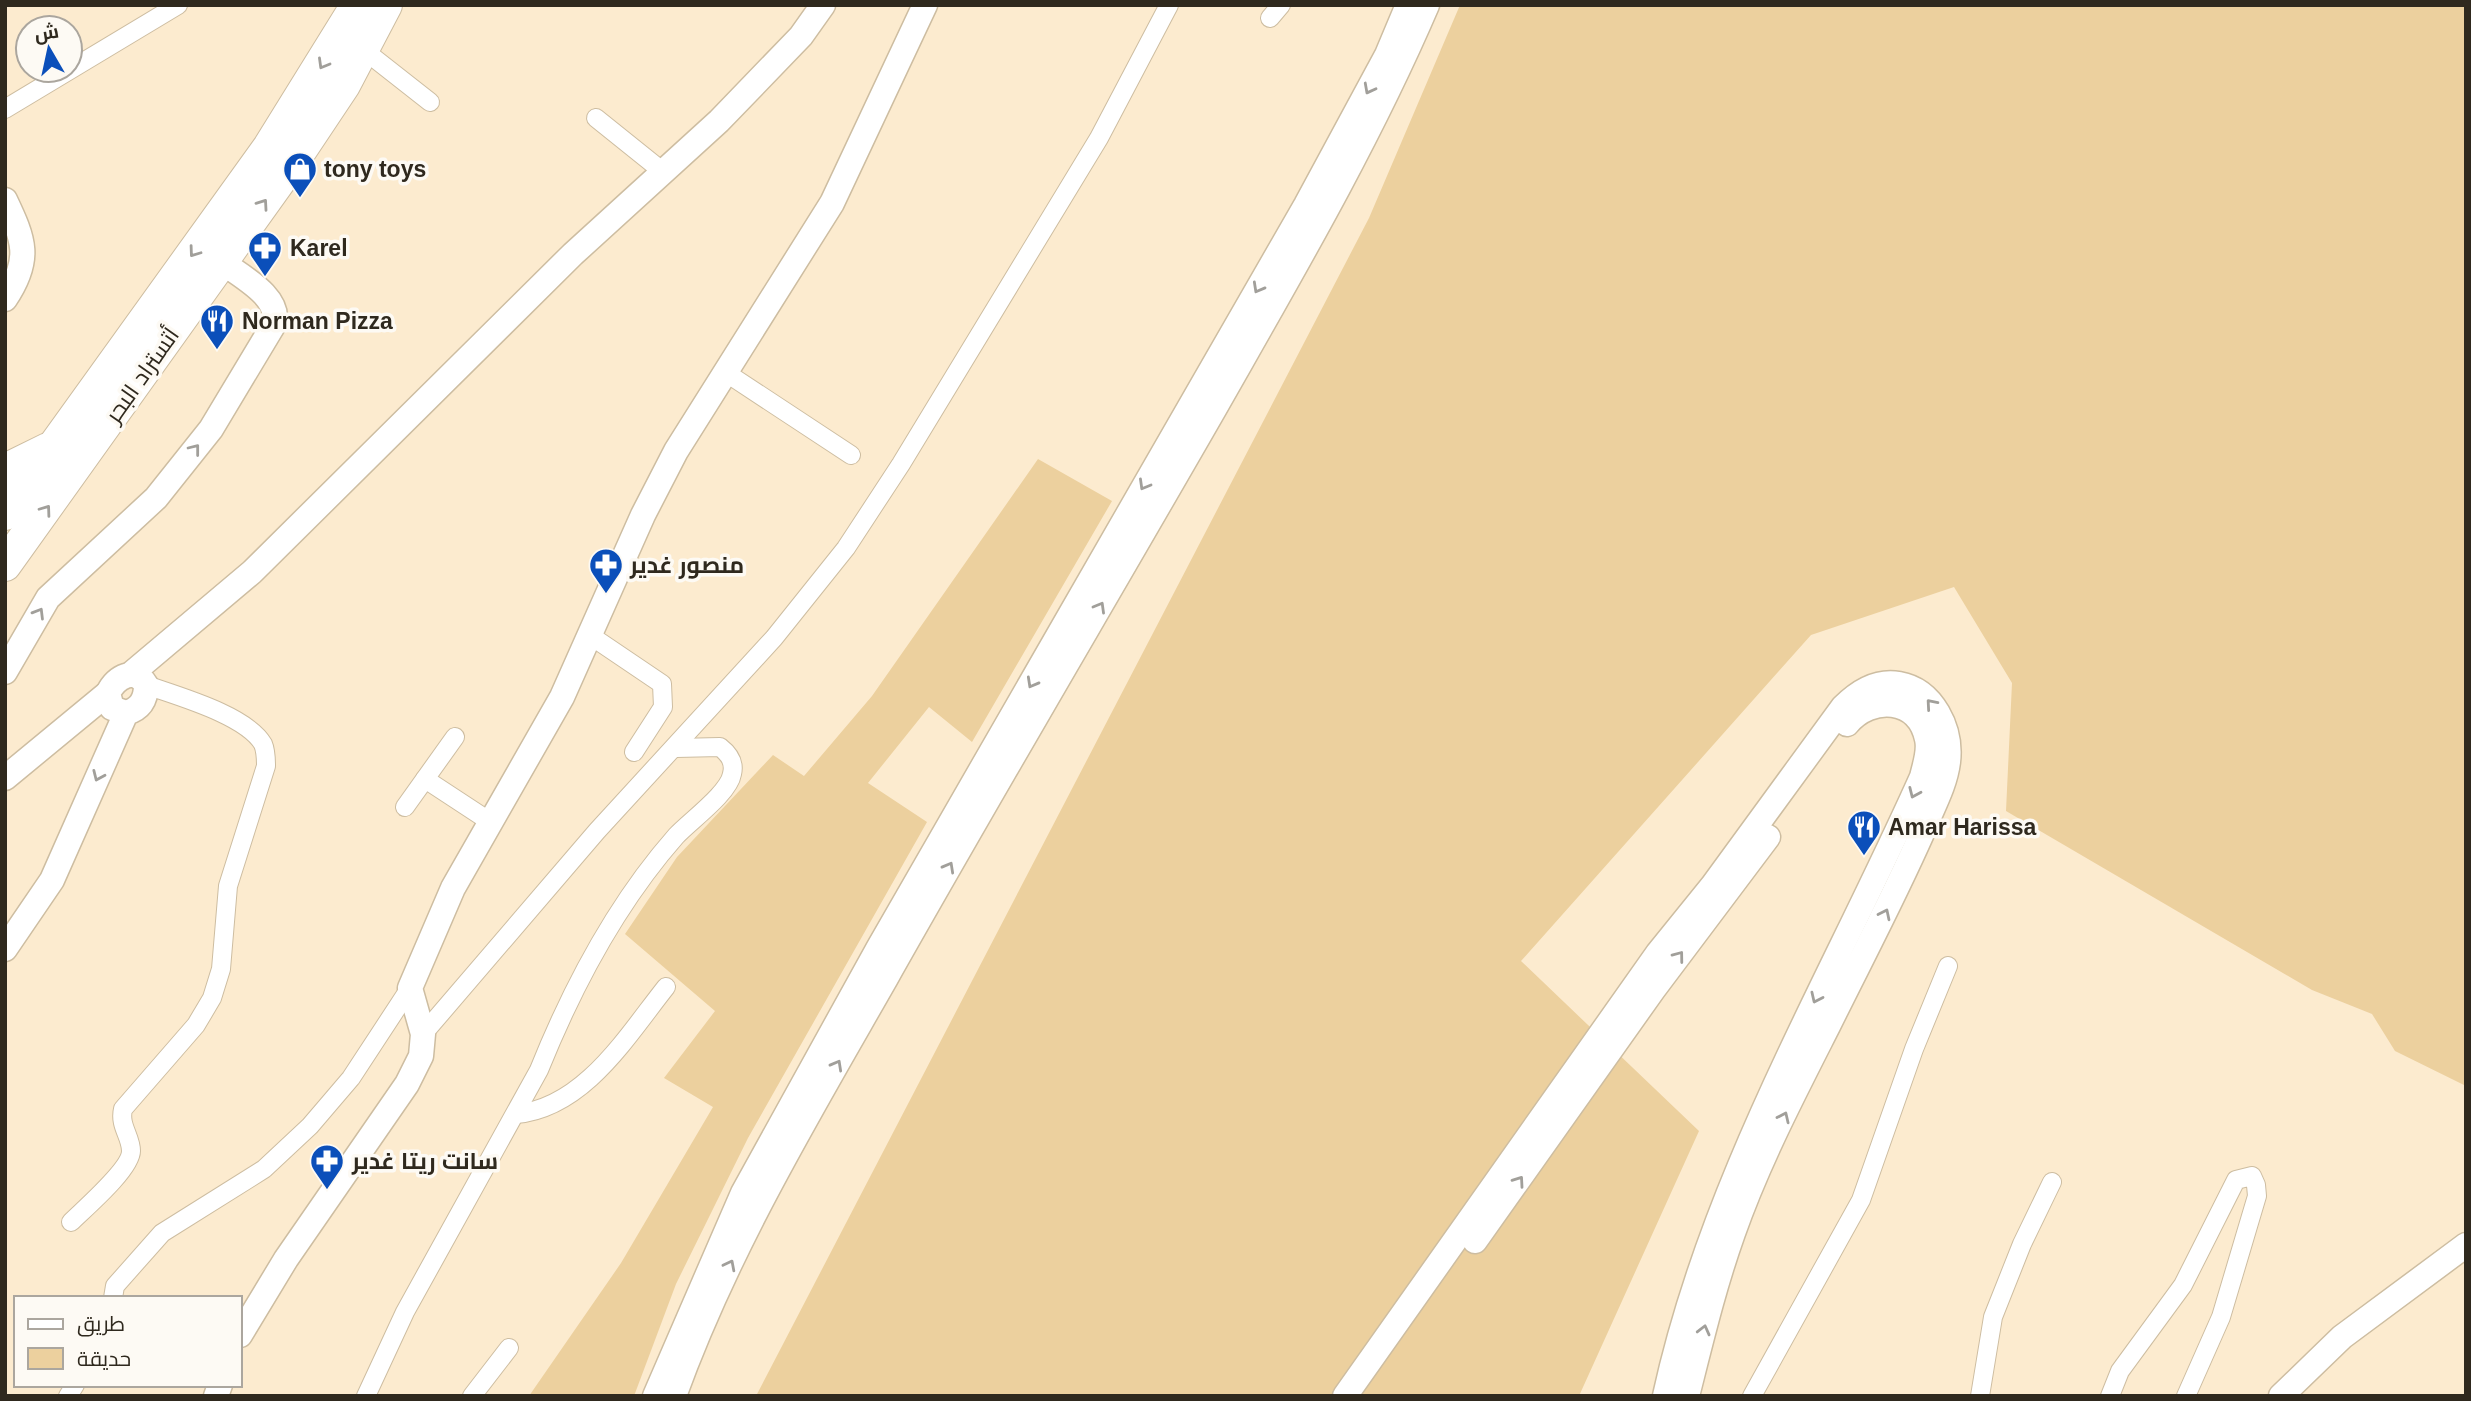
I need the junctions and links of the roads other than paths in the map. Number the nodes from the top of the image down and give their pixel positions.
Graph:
1 (178, 5) edge
2 (357, 5) edge
3 (386, 5) edge
4 (410, 5) edge
5 (823, 5) edge
6 (925, 5) edge
7 (1169, 5) edge
8 (1408, 5) edge
9 (1427, 5) edge
10 (373, 58) junction
11 (344, 85) junction
12 (430, 102) dead end
13 (5, 109) edge
14 (596, 118) dead end
15 (662, 171) junction
16 (5, 200) edge
17 (5, 225) edge
18 (222, 262) junction
19 (14, 264) edge
20 (5, 299) edge
21 (725, 372) junction
22 (53, 447) junction
23 (851, 455) dead end
24 (5, 470) edge
25 (5, 514) edge
26 (5, 565) edge
27 (592, 636) junction
28 (5, 672) edge
29 (139, 680) junction
30 (108, 693) junction
31 (126, 713) junction
32 (455, 737) dead end
33 (676, 748) junction
34 (634, 752) dead end
35 (5, 778) edge
36 (425, 779) junction
37 (405, 807) dead end
38 (489, 821) junction
39 (5, 948) edge
40 (1948, 966) dead end
41 (666, 987) dead end
42 (410, 988) junction
43 (423, 1034) junction
44 (516, 1114) junction
45 (2052, 1182) dead end
46 (71, 1222) dead end
47 (2466, 1245) edge
48 (113, 1296) edge
49 (242, 1332) edge
50 (509, 1348) dead end
51 (366, 1396) edge
52 (472, 1396) edge
53 (655, 1396) edge
54 (674, 1396) edge
55 (1345, 1396) edge
56 (1365, 1396) edge
57 (1665, 1396) edge
58 (1687, 1396) edge
59 (1752, 1396) edge
60 (1980, 1396) edge
61 (2110, 1396) edge
62 (2186, 1396) edge
63 (2281, 1396) edge

1 - 13 street
2 -> 22 highway, أتستراد البحر
3 - 11 highway, أتستراد البحر
4 - 10 highway
5 - 15 main road
6 - 21 main road
7 - 33 street
8 -> 53 main road
54 -> 9 main road
10 - 11 highway
10 - 12 street
18 -> 11 highway, أتستراد البحر
14 - 15 street
15 - 29 main road
16 - 19 main road
17 - 19 main road
26 -> 18 highway, أتستراد البحر
28 -> 18 main road
19 - 20 main road
21 - 23 street
21 - 27 main road
22 - 24 highway
22 - 25 highway, أتستراد البحر
27 - 34 street
27 - 38 main road
29 - 30 main road
29 - 31 main road
29 - 46 street
30 - 31 main road
30 - 35 main road
31 -> 39 main road
32 - 36 street
33 - 43 street
33 - 44 street
36 - 37 street
36 - 38 street
38 - 42 main road
40 - 59 street
41 - 44 street
42 - 43 main road
42 - 48 street
43 - 49 main road
44 - 51 street
45 - 60 street
47 - 63 main road
50 - 52 street
58 -> 55 main road
56 -> 57 main road
61 - 62 street

